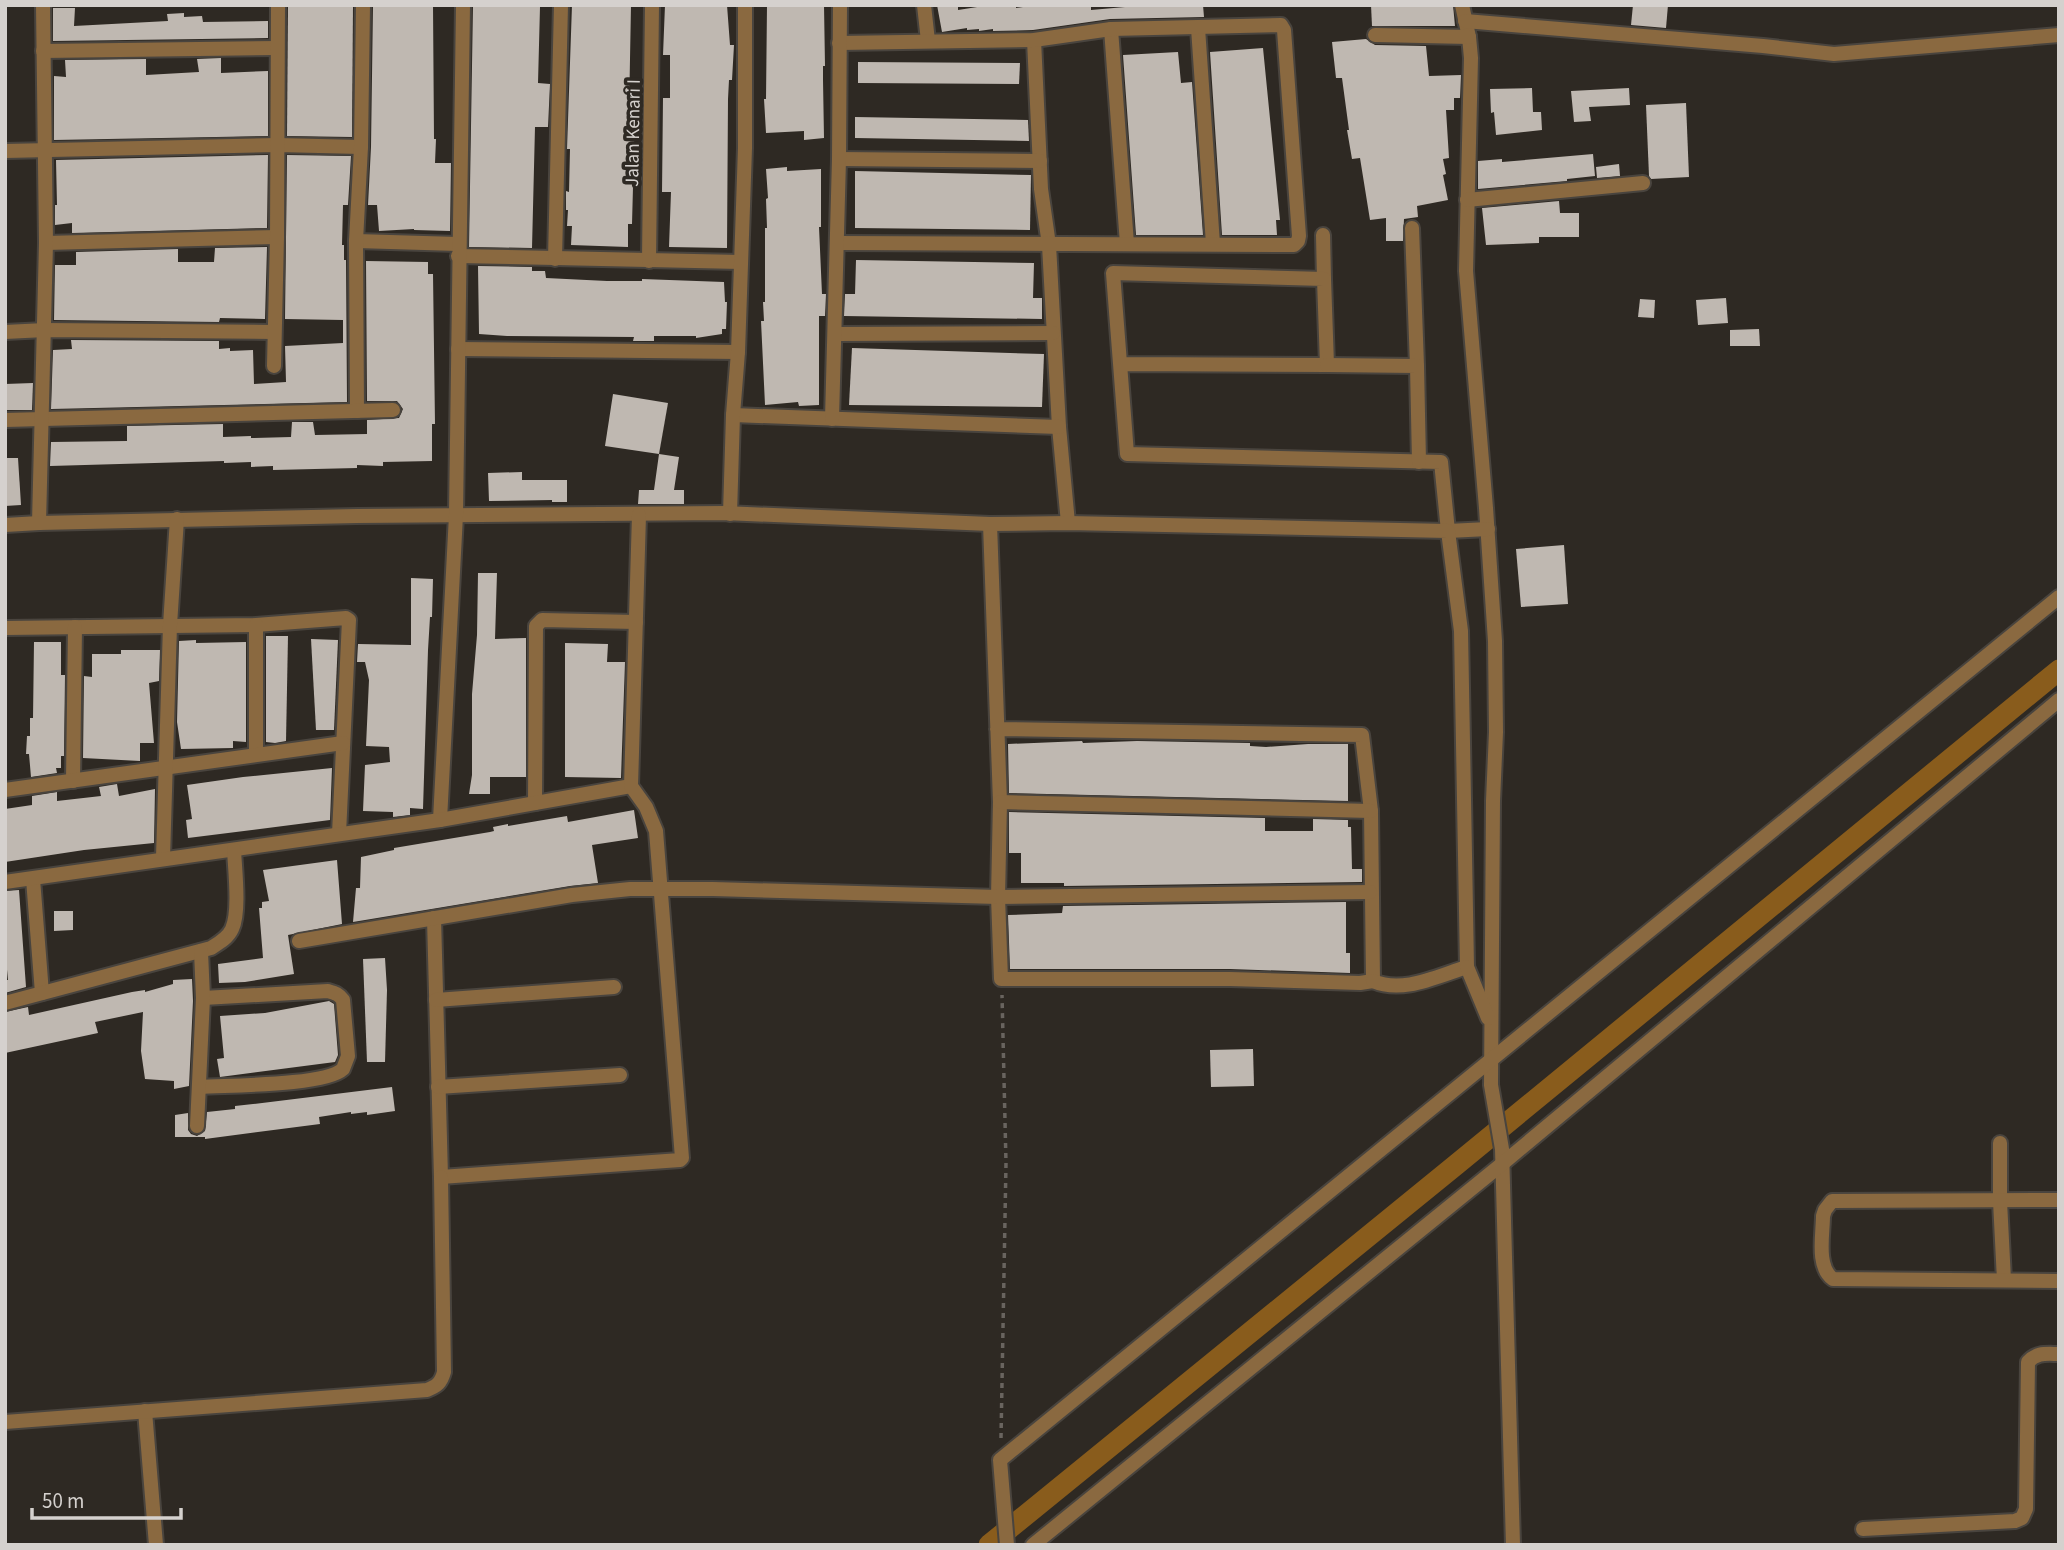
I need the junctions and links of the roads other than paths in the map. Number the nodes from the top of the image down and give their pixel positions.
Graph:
1 (43, 5) edge
2 (278, 5) edge
3 (363, 5) edge
4 (463, 5) edge
5 (561, 5) edge
6 (652, 5) edge
7 (745, 5) edge
8 (840, 5) edge
9 (924, 5) edge
10 (1462, 5) edge
11 (1465, 21) junction
12 (1198, 28) junction
13 (1111, 29) junction
14 (1376, 35) dead end
15 (2059, 35) edge
16 (1469, 37) junction
17 (1034, 40) junction
18 (929, 41) junction
19 (839, 43) junction
20 (276, 48) junction
21 (43, 51) junction
22 (277, 145) junction
23 (361, 147) junction
24 (45, 150) junction
25 (5, 151) edge
26 (839, 159) junction
27 (1040, 161) junction
28 (1643, 183) dead end
29 (1467, 200) junction
30 (1412, 228) dead end
31 (1323, 235) dead end
32 (277, 237) junction
33 (356, 241) junction
34 (47, 243) junction
35 (837, 243) junction
36 (1128, 244) junction
37 (1213, 244) junction
38 (1049, 245) junction
39 (458, 250) junction
40 (555, 259) junction
41 (649, 261) junction
42 (741, 262) junction
43 (1324, 279) junction
44 (45, 330) junction
45 (5, 332) edge
46 (274, 332) junction
47 (1054, 333) junction
48 (835, 334) junction
49 (458, 349) junction
50 (738, 352) junction
51 (1120, 364) junction
52 (1327, 365) junction
53 (274, 366) dead end
54 (1418, 366) junction
55 (393, 410) dead end
56 (357, 411) junction
57 (733, 415) junction
58 (43, 419) junction
59 (832, 419) junction
60 (5, 420) edge
61 (1059, 426) junction
62 (1419, 461) junction
63 (730, 514) junction
64 (456, 515) junction
65 (639, 515) junction
66 (177, 519) junction
67 (39, 523) junction
68 (1068, 523) junction
69 (990, 524) junction
70 (5, 525) edge
71 (1488, 529) junction
72 (1448, 531) junction
73 (2059, 597) edge
74 (636, 622) junction
75 (170, 625) junction
76 (256, 625) junction
77 (75, 627) junction
78 (5, 628) edge
79 (2059, 700) edge
80 (997, 729) junction
81 (343, 743) junction
82 (256, 754) junction
83 (167, 767) junction
84 (73, 781) junction
85 (631, 786) junction
86 (5, 790) edge
87 (1000, 802) junction
88 (535, 803) junction
89 (1371, 811) junction
90 (440, 820) junction
91 (339, 834) junction
92 (234, 850) junction
93 (163, 858) junction
94 (33, 879) junction
95 (5, 882) edge
96 (662, 889) junction
97 (1370, 892) junction
98 (998, 897) junction
99 (434, 918) junction
100 (299, 941) dead end
101 (201, 951) junction
102 (1467, 967) junction
103 (1373, 981) junction
104 (614, 987) dead end
105 (42, 993) junction
106 (203, 998) junction
107 (436, 1000) junction
108 (5, 1003) edge
109 (1492, 1026) junction
110 (1491, 1060) junction
111 (620, 1075) dead end
112 (200, 1087) junction
113 (438, 1087) junction
114 (197, 1126) dead end
115 (2000, 1143) dead end
116 (1502, 1156) junction
117 (441, 1177) junction
118 (2059, 1200) edge
119 (2000, 1201) junction
120 (2004, 1280) junction
121 (2059, 1281) edge
122 (2059, 1354) edge
123 (145, 1411) junction
124 (5, 1422) edge
125 (1863, 1529) dead end
126 (156, 1545) edge
127 (1007, 1545) edge
128 (1033, 1545) edge
129 (1513, 1545) edge

1 - 21 street
2 - 20 street
3 - 23 street
4 - 39 street
5 - 40 street
6 - 41 street, Jalan Kenari I
7 - 42 street
8 - 19 street
9 - 18 street
10 - 11 street
11 - 15 street
11 - 16 street
12 - 13 street
12 - 37 street
12 - 37 street
13 - 17 street
13 - 36 street
14 - 16 street
16 - 29 street
17 - 18 street
17 - 27 street
18 - 19 street
19 - 26 street
20 - 21 street
20 - 22 street
21 - 24 street
22 - 23 street
22 - 24 street
22 - 32 street
23 - 33 street
24 - 25 street
24 - 34 street
26 - 27 street
26 - 35 street
27 - 38 street
28 - 29 street
29 - 71 street
30 - 54 street
31 - 43 street
32 - 34 street
32 - 46 street
33 - 39 street
33 - 56 street
34 - 44 street
35 - 38 street
35 - 48 street
36 - 37 street
36 - 38 street
38 - 47 street
39 - 40 street
39 - 49 street
40 - 41 street
41 - 42 street
42 - 50 street
43 - 51 street
43 - 52 street
44 - 45 street
44 - 46 street
44 - 58 street
46 - 53 street
47 - 48 street
47 - 61 street
48 - 59 street
49 - 50 street
49 - 64 street
50 - 57 street
51 - 52 street
51 - 62 street
52 - 54 street
54 - 62 street
55 - 56 street
56 - 58 street
57 - 59 street
57 - 63 street
58 - 60 street
58 - 67 street
59 - 61 street
61 - 68 street
62 - 72 street
63 - 65 street
63 - 69 street
64 - 65 street
64 - 66 street
64 - 90 street
65 - 74 street
66 - 67 street
66 - 75 street
67 - 70 street
68 - 69 street
68 - 72 street
69 - 80 street
71 - 72 street
71 - 109 street
72 - 102 street
73 - 110 street
74 - 85 street
74 - 88 street
75 - 76 street
75 - 77 street
75 - 83 street
76 - 81 street
76 - 82 street
77 - 78 street
77 - 84 street
79 - 116 street
80 - 87 street
80 - 89 street
81 - 82 street
81 - 91 street
82 - 83 street
83 - 84 street
83 - 93 street
84 - 86 street
85 - 88 street
85 - 96 street
87 - 89 street
87 - 98 street
88 - 90 street
89 - 97 street
90 - 91 street
91 - 92 street
92 - 93 street
92 - 101 street
93 - 94 street
94 - 95 street
94 - 105 street
96 - 98 street
96 - 99 street
96 - 117 street
97 - 98 street
97 - 103 street
98 - 103 street
99 - 100 street
99 - 107 street
101 - 105 street
101 - 106 street
102 - 103 street
102 - 109 street
104 - 107 street
105 - 108 street
106 - 112 street
106 - 112 street
107 - 113 street
109 - 110 street
110 - 116 street
110 - 127 street
111 - 113 street
112 - 114 street
113 - 117 street
115 - 119 street
116 - 128 street
116 - 129 street
117 - 123 street
118 - 119 street
119 - 120 street
119 - 120 street
120 - 121 street
122 - 125 street
123 - 124 street
123 - 126 street

